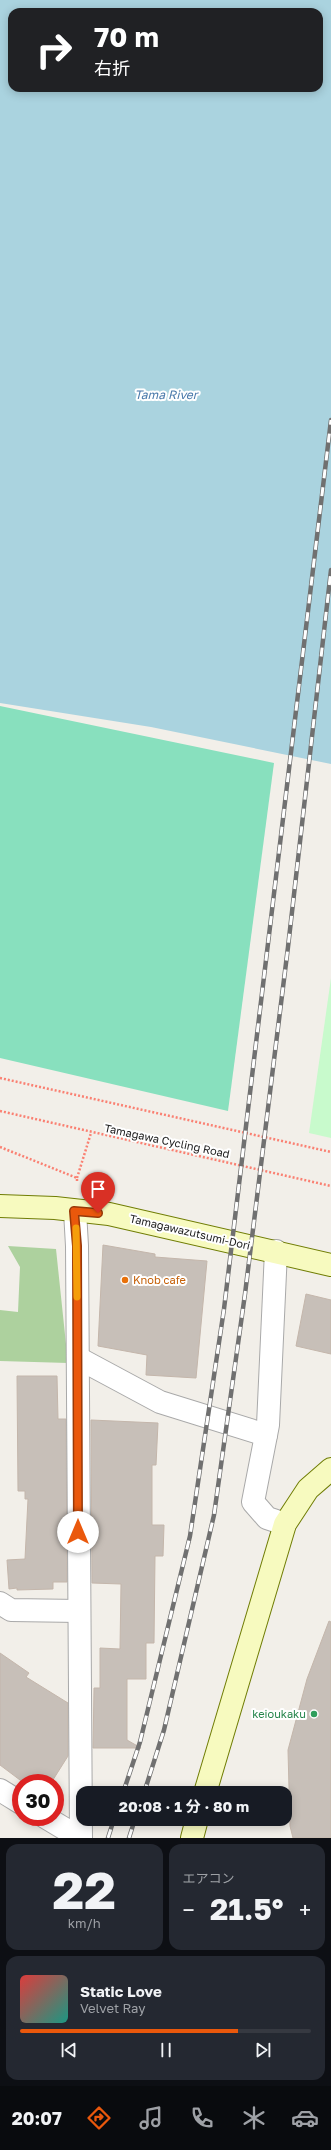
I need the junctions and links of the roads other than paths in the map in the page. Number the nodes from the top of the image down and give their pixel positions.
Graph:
1 (0, 1206) edge
2 (74, 1211) junction
3 (276, 1251) junction
4 (331, 1265) edge
5 (78, 1358) junction
6 (266, 1435) junction
7 (331, 1469) edge
8 (285, 1524) junction
9 (0, 1603) edge
10 (79, 1611) junction
11 (207, 1786) edge
12 (0, 1790) edge
13 (12, 1797) edge
14 (60, 1826) edge
15 (195, 1826) edge
16 (81, 1838) edge
17 (192, 1838) edge

1 - 2 street, Tamagawazutsumi-Dori
2 - 3 street, Tamagawazutsumi-Dori
2 - 5 street
3 - 4 street, Tamagawazutsumi-Dori
3 - 6 street
5 - 6 street
5 - 10 street
6 - 8 street
7 - 8 street
8 - 11 street
9 - 10 street
10 - 16 street
12 - 13 street
14 - 16 street
15 - 17 street

